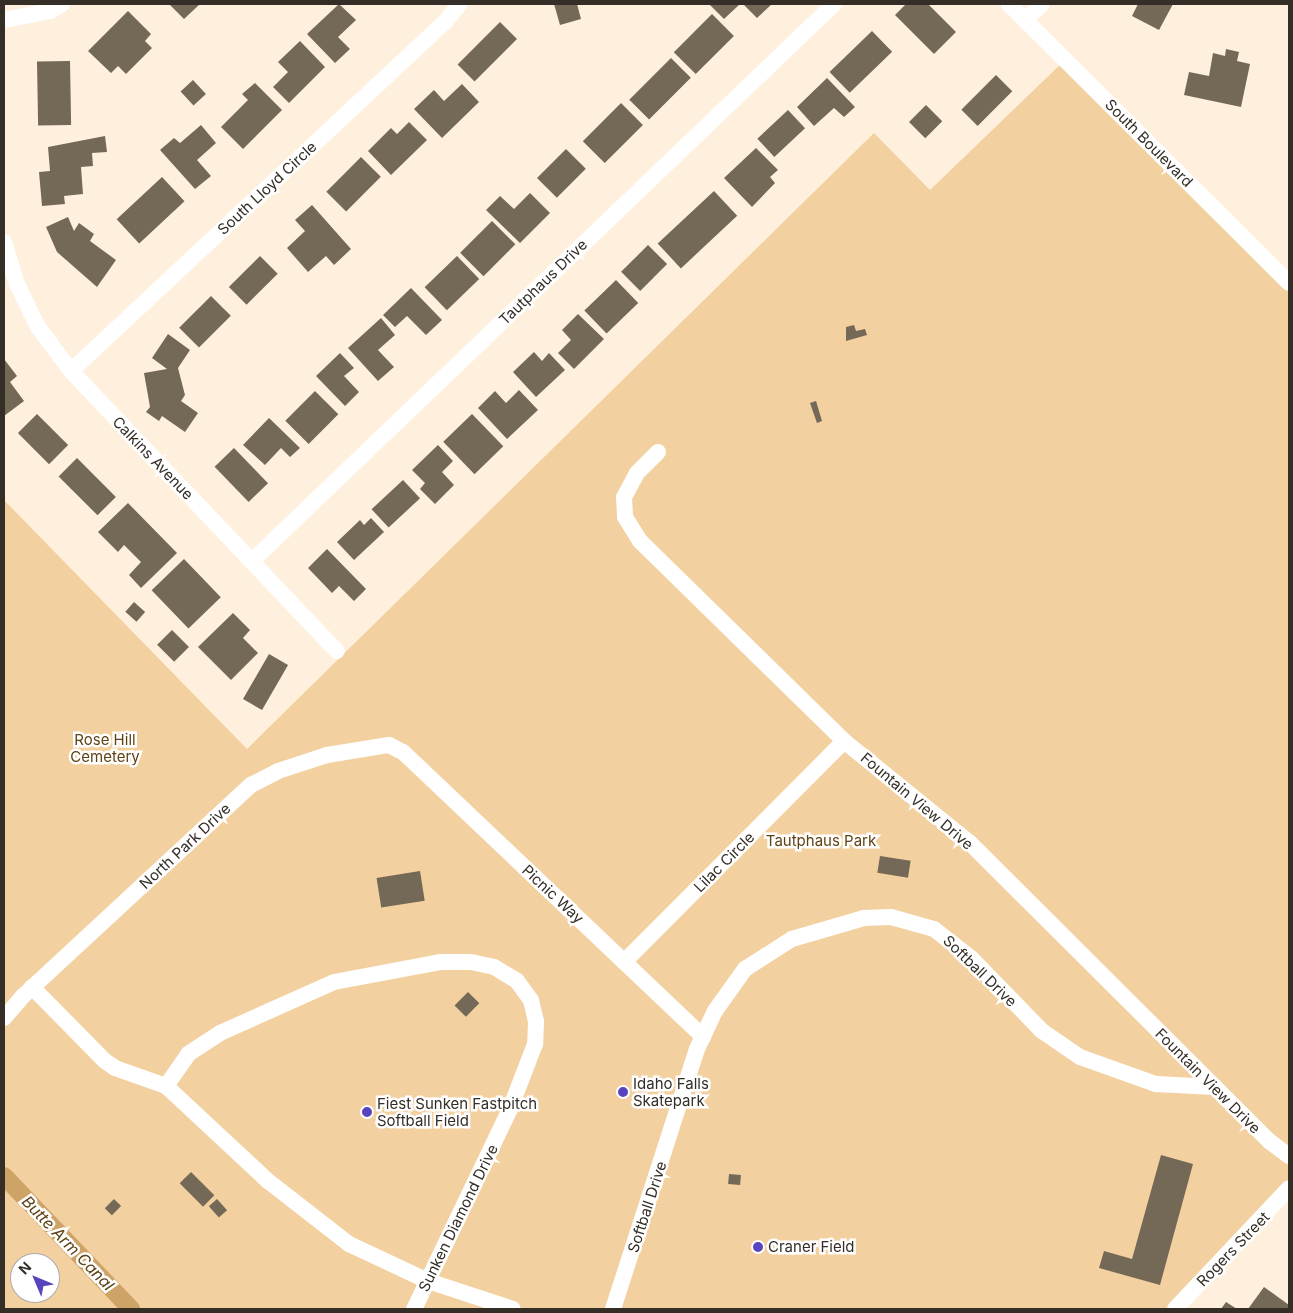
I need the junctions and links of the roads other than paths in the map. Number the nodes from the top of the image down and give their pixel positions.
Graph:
1 (62, 4) edge
2 (460, 4) edge
3 (834, 4) edge
4 (1009, 4) edge
5 (1042, 4) edge
6 (4, 20) edge
7 (1025, 20) junction
8 (4, 242) edge
9 (1289, 283) edge
10 (71, 371) junction
11 (658, 452) dead end
12 (252, 561) junction
13 (337, 651) dead end
14 (844, 741) junction
15 (403, 752) joint
16 (624, 962) junction
17 (32, 987) junction
18 (4, 1018) edge
19 (703, 1037) junction
20 (166, 1086) junction
21 (1215, 1087) junction
22 (1289, 1156) edge
23 (1289, 1188) edge
24 (428, 1281) junction
25 (414, 1309) edge
26 (513, 1309) edge
27 (613, 1309) edge
28 (1175, 1309) edge

1 - 6 street
2 - 10 street, South Lloyd Circle
3 - 12 street, Tautphaus Drive
4 - 7 street, South Boulevard
5 - 7 street
7 - 9 street, South Boulevard
8 - 10 street, Calkins Avenue
10 - 12 street, Calkins Avenue
11 - 14 street, Fountain View Drive
12 - 13 street, Calkins Avenue
14 - 16 street, Lilac Circle
14 - 21 street, Fountain View Drive
15 - 16 street, Picnic Way
15 - 17 street, North Park Drive
16 - 19 street, Picnic Way
17 - 18 street, North Park Drive
17 - 20 street
19 - 21 street, Softball Drive
19 - 27 street, Softball Drive
20 - 24 street
20 - 24 street, Sunken Diamond Drive
21 - 22 street, Fountain View Drive
23 - 28 street, Rogers Street
24 - 25 street, Sunken Diamond Drive
24 - 26 street

